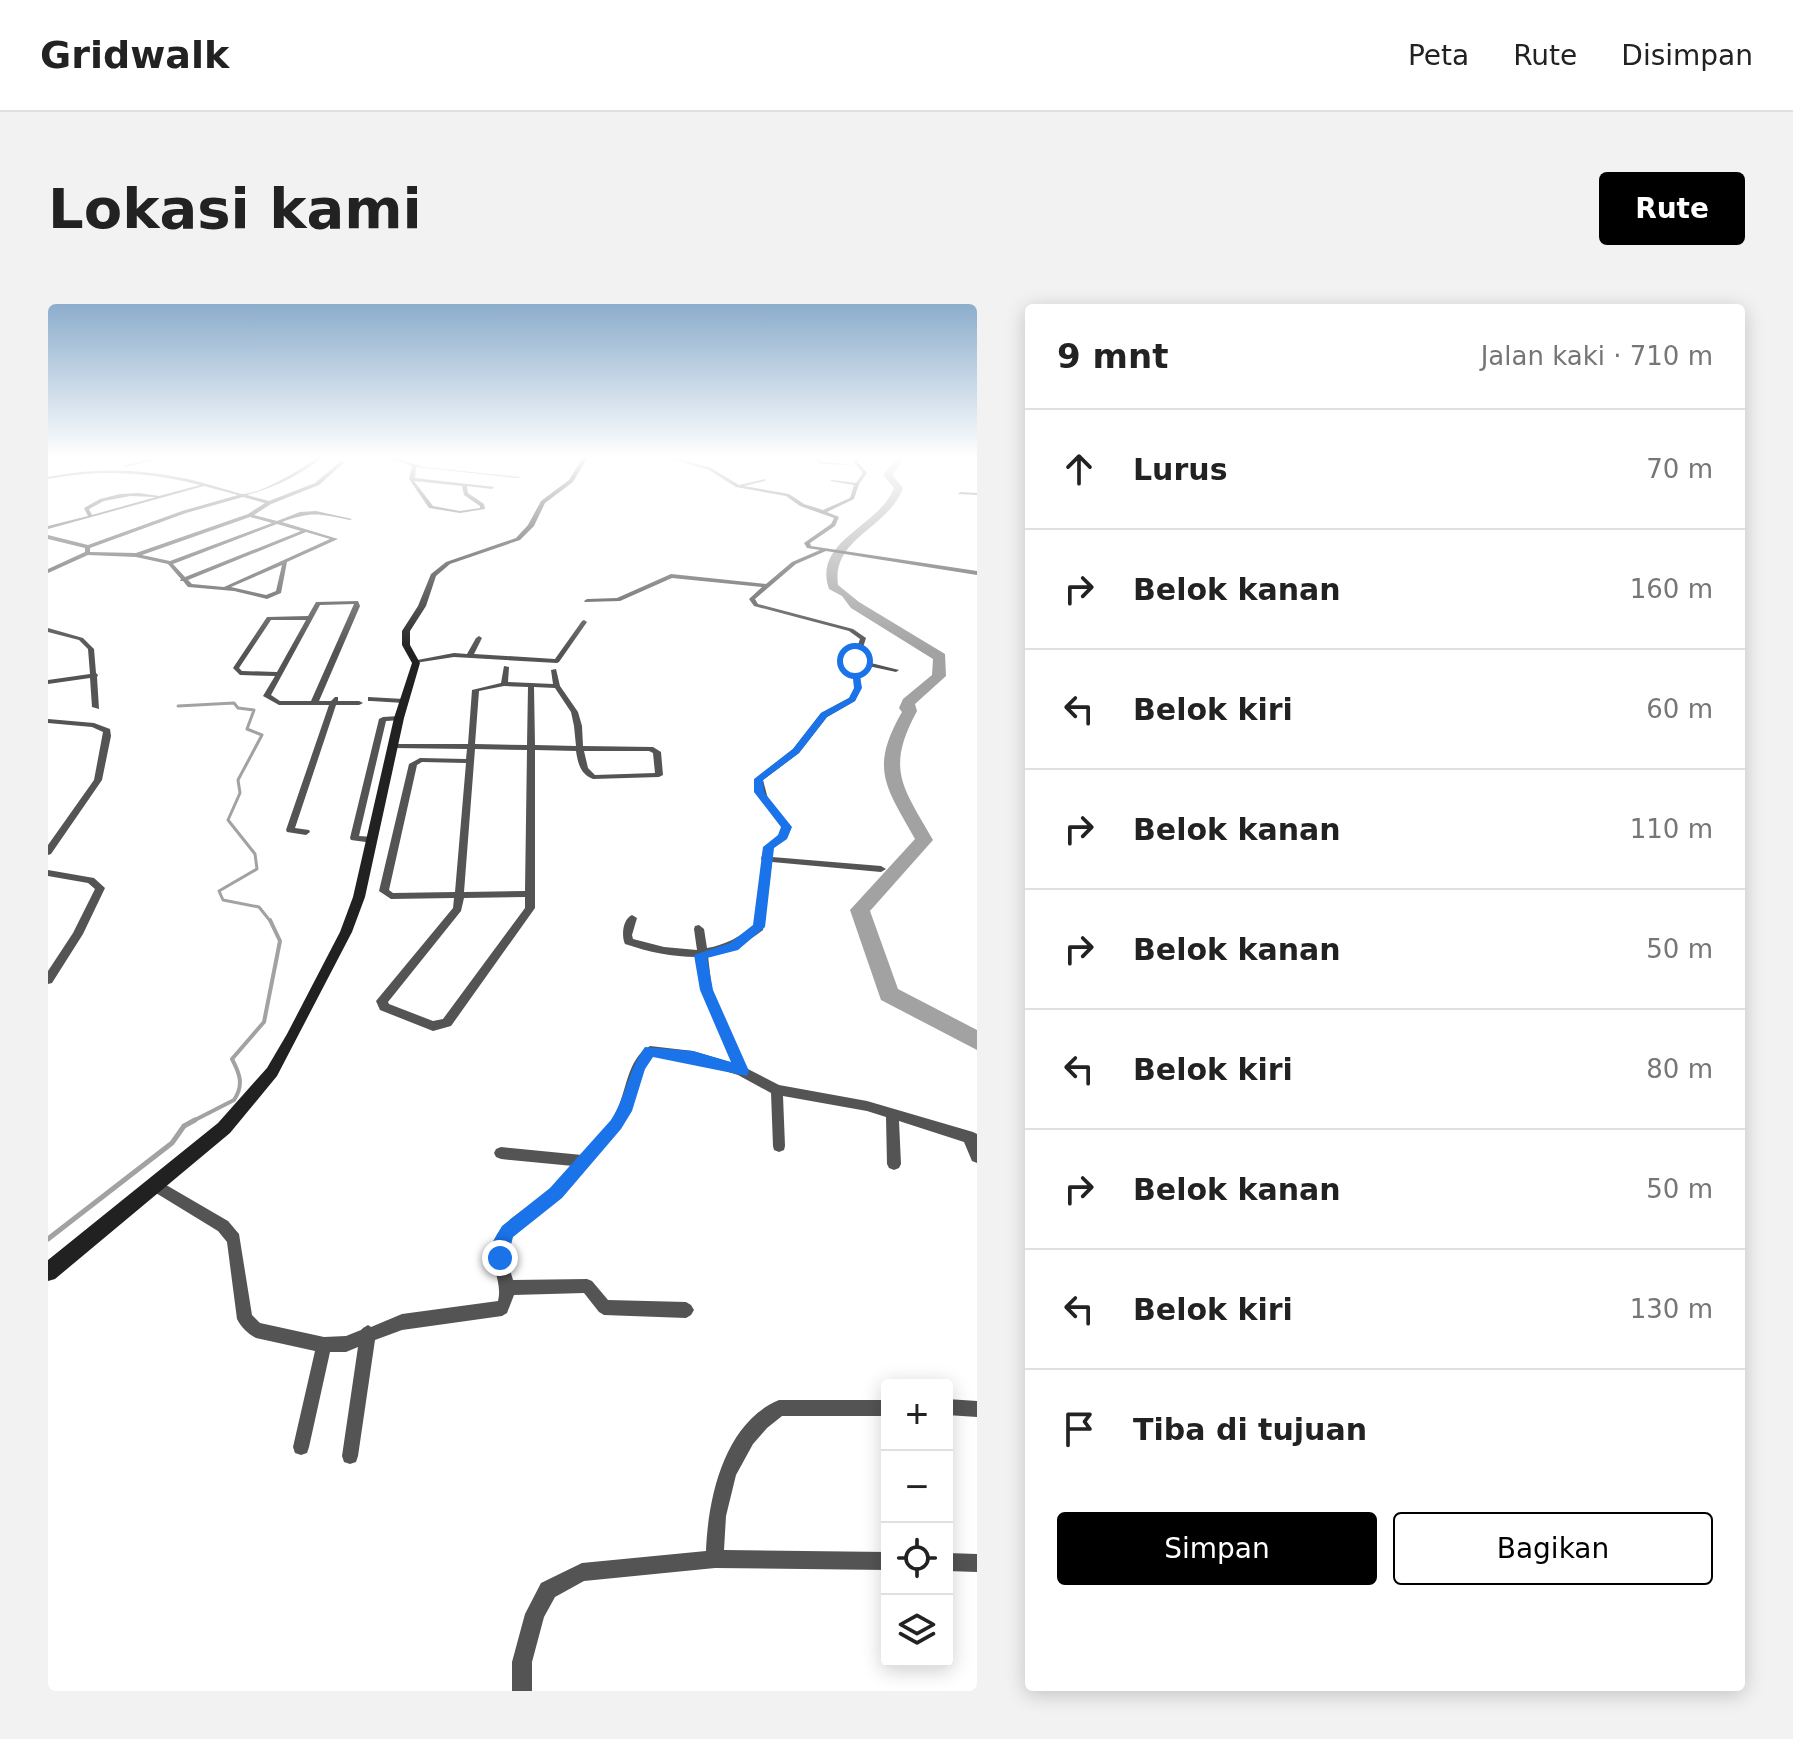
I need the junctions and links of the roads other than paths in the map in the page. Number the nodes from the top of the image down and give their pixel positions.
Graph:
1 (73, 522) edge
2 (168, 522) edge
3 (231, 522) edge
4 (277, 522) joint
5 (533, 522) edge
6 (837, 522) edge
7 (48, 528) edge
8 (306, 531) junction
9 (48, 537) edge
10 (87, 550) junction
11 (829, 551) junction
12 (136, 555) junction
13 (170, 563) junction
14 (285, 563) junction
15 (48, 571) edge
16 (977, 573) edge
17 (182, 580) junction
18 (767, 586) junction
19 (225, 588) junction
20 (587, 601) dead end
21 (310, 618) junction
22 (584, 622) dead end
23 (48, 630) edge
24 (479, 638) dead end
25 (470, 655) junction
26 (415, 661) junction
27 (855, 661) junction
28 (506, 667) dead end
29 (554, 670) dead end
30 (896, 670) dead end
31 (278, 674) junction
32 (95, 675) junction
33 (48, 682) edge
34 (504, 684) junction
35 (531, 685) junction
36 (554, 686) junction
37 (315, 700) junction
38 (334, 701) junction
39 (360, 701) dead end
40 (370, 701) dead end
41 (400, 701) junction
42 (96, 707) dead end
43 (399, 718) junction
44 (48, 721) edge
45 (530, 748) junction
46 (392, 749) junction
47 (581, 749) junction
48 (473, 752) junction
49 (369, 773) junction
50 (386, 773) junction
51 (306, 832) dead end
52 (373, 840) junction
53 (48, 852) edge
54 (766, 859) junction
55 (881, 869) dead end
56 (48, 873) edge
57 (530, 894) junction
58 (460, 895) junction
59 (632, 918) dead end
60 (699, 929) dead end
61 (701, 955) junction
62 (48, 980) edge
63 (742, 1071) junction
64 (777, 1090) junction
65 (892, 1113) junction
66 (972, 1138) edge
67 (779, 1146) dead end
68 (501, 1153) dead end
69 (977, 1157) edge
70 (585, 1161) junction
71 (894, 1164) dead end
72 (156, 1186) junction
73 (48, 1272) edge
74 (507, 1288) junction
75 (686, 1310) dead end
76 (368, 1333) junction
77 (324, 1345) junction
78 (953, 1407) edge
79 (881, 1408) edge
80 (977, 1409) edge
81 (301, 1447) dead end
82 (350, 1456) dead end
83 (715, 1559) junction
84 (881, 1561) edge
85 (953, 1562) edge
86 (977, 1563) edge
87 (522, 1691) edge

1 - 7 street
2 - 10 street
3 - 12 street
4 - 8 street
4 - 13 street
5 - 26 main road
6 - 11 street
8 - 14 street
8 - 17 street
9 - 10 street
10 - 12 street
10 - 15 street
11 - 16 street
11 - 18 street
12 - 13 street
13 - 17 street
14 - 19 street
14 - 19 street
17 - 19 street
18 - 20 street
18 - 27 street
21 - 31 street
21 - 31 street
21 - 37 street
22 - 25 street
23 - 32 street
24 - 25 street
25 - 26 street
26 - 41 main road
27 - 30 street
27 - 54 street
28 - 34 street
29 - 36 street
31 - 37 street
32 - 33 street
32 - 42 street
34 - 35 street
34 - 48 street
35 - 36 street
35 - 45 street
36 - 47 street
37 - 38 street
38 - 39 street
38 - 51 street
40 - 41 street
41 - 43 main road
43 - 46 main road
43 - 49 street
44 - 53 street
45 - 47 street
45 - 48 street
45 - 57 street
46 - 48 street
46 - 50 main road
47 - 47 street
48 - 58 street
48 - 58 street
49 - 50 street
49 - 52 street
50 - 52 main road
52 - 72 main road
54 - 55 street
54 - 61 street
56 - 62 street
57 - 58 street
57 - 58 street
59 - 61 street
60 - 61 street
61 - 63 street
63 - 64 street
63 - 70 street
64 - 65 street
64 - 67 street
65 - 66 street
65 - 71 street
66 - 69 street
68 - 70 street
70 - 74 street
72 - 73 main road
72 - 77 street
74 - 75 street
74 - 76 street
76 - 77 street
76 - 82 street
77 - 81 street
78 - 80 street
79 - 83 street
83 - 84 street
83 - 87 street
85 - 86 street

